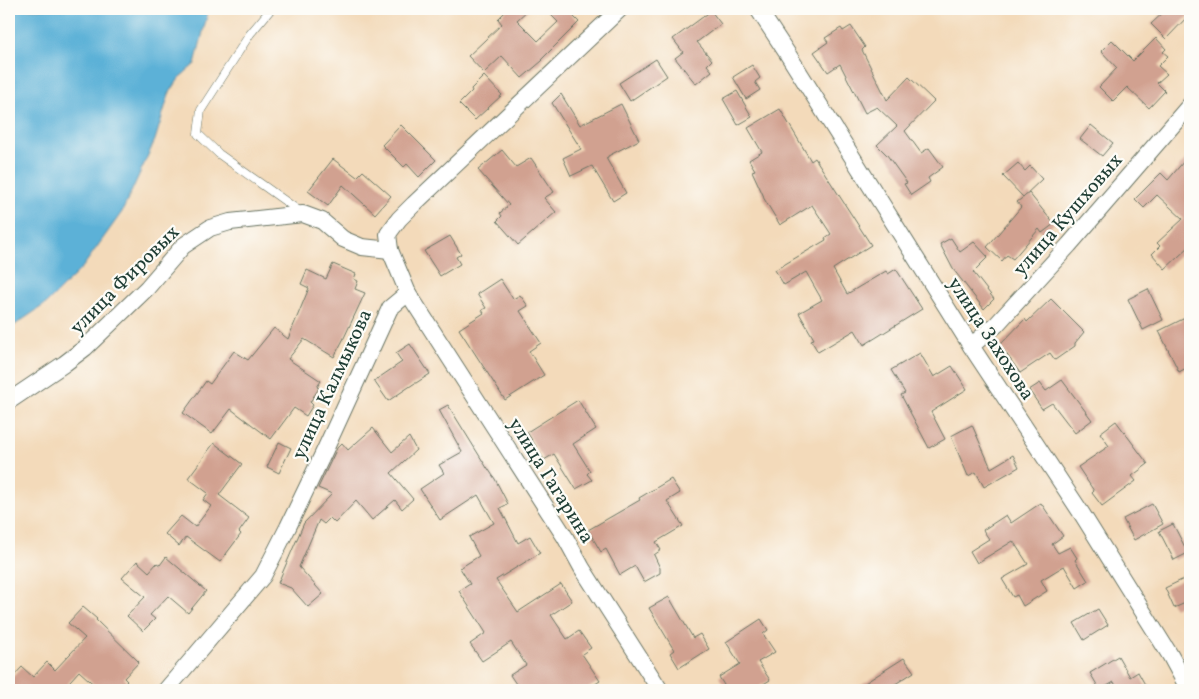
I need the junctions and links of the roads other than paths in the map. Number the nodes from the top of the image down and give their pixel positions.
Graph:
1 (271, 9) edge
2 (620, 9) edge
3 (758, 9) edge
4 (1190, 105) edge
5 (303, 214) junction
6 (390, 250) junction
7 (408, 293) junction
8 (971, 346) junction
9 (9, 401) edge
10 (166, 690) edge
11 (660, 690) edge
12 (1189, 690) edge

1 - 5 lane
2 - 6 street
3 - 8 street, улица Захохова
4 - 8 street, улица Кушховых
5 - 6 street
5 - 9 street, улица Фировых
6 - 7 street
7 - 10 street, улица Калмыкова
7 - 11 street, улица Гагарина
8 - 12 street, улица Захохова

